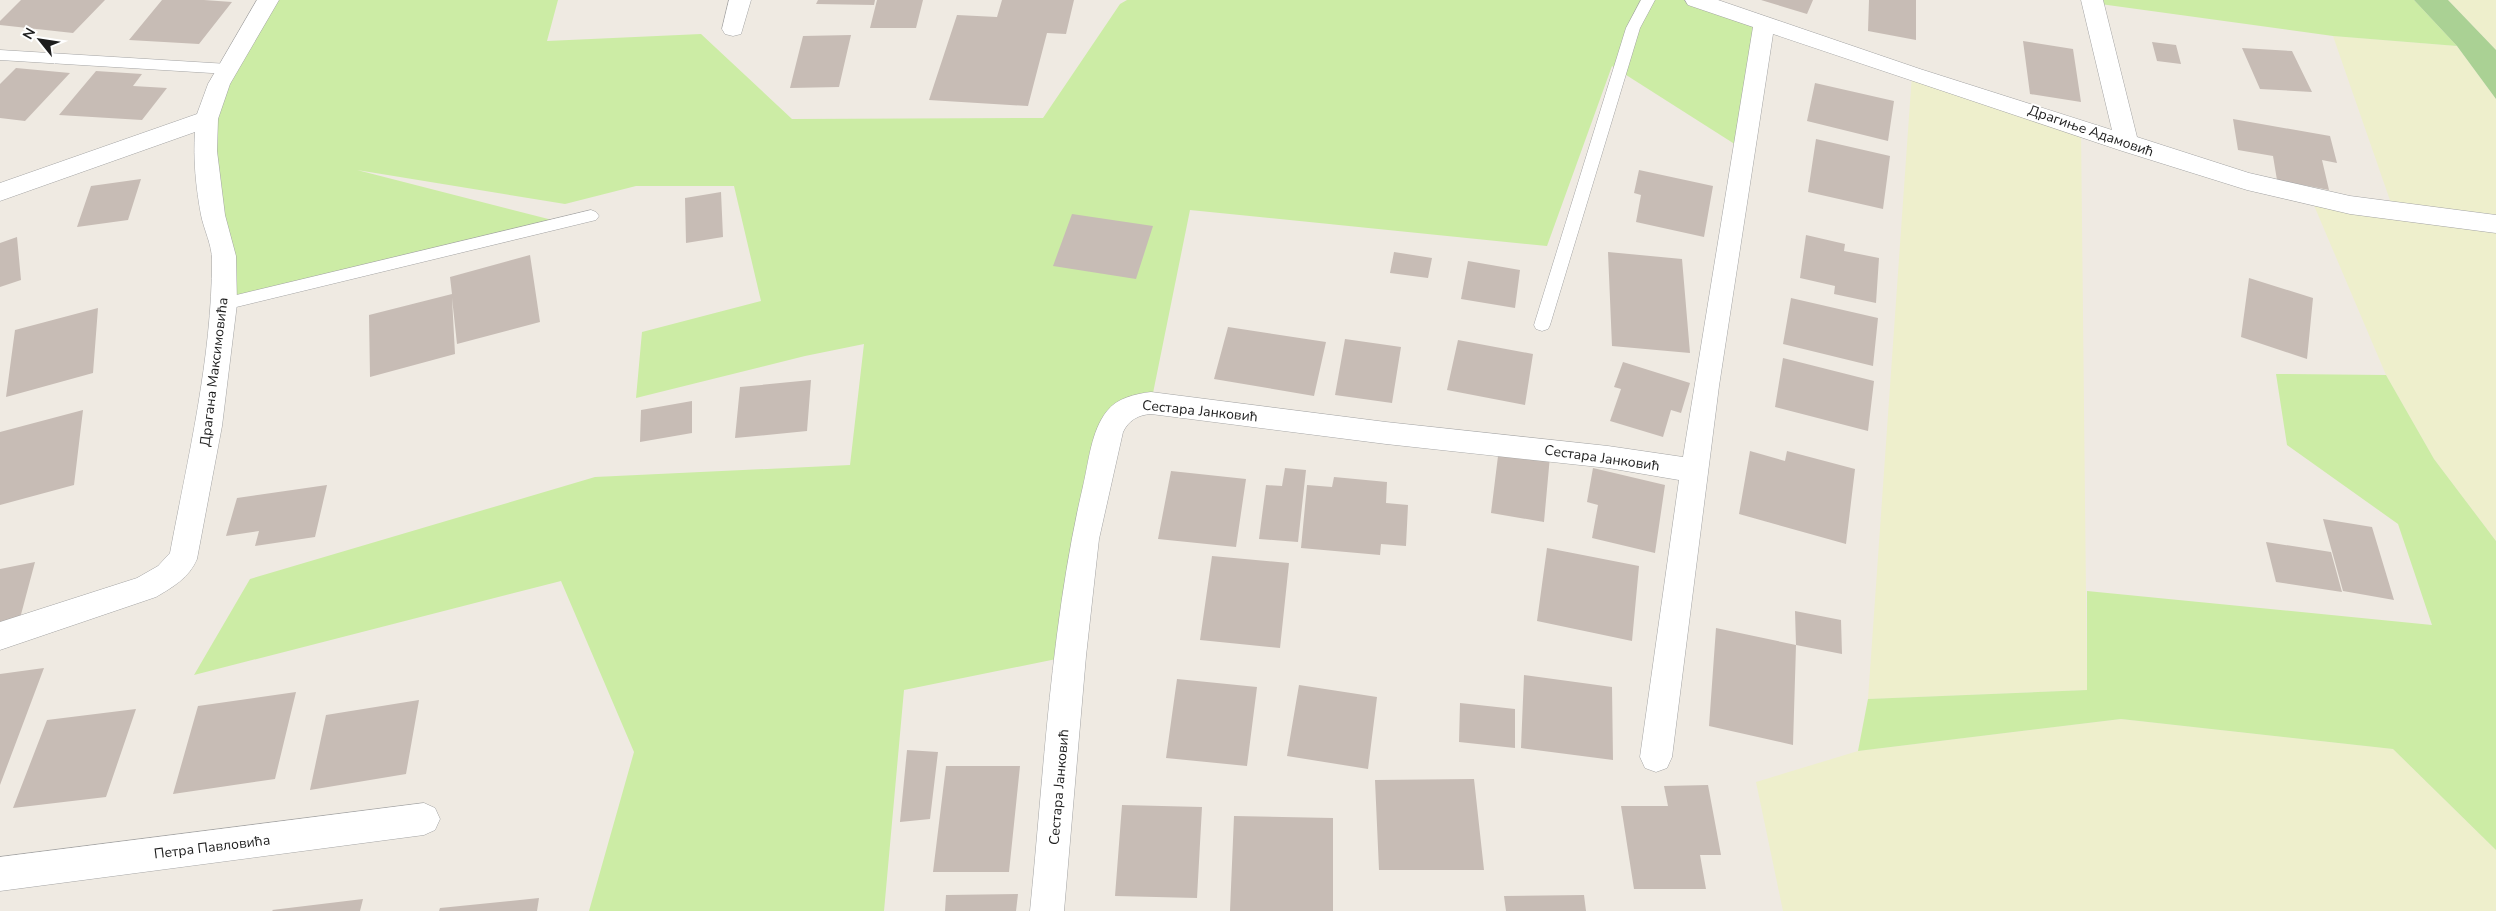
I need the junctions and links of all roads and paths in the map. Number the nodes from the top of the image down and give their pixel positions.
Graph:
1 (268, 0) edge
2 (740, 0) edge
3 (1648, 0) edge
4 (1696, 0) edge
5 (2092, 0) edge
6 (1764, 23) junction
7 (733, 29) dead end
8 (0, 55) edge
9 (228, 68) junction
10 (207, 119) junction
11 (2127, 144) junction
12 (0, 192) edge
13 (591, 216) dead end
14 (2496, 224) edge
15 (224, 304) junction
16 (1542, 325) dead end
17 (1696, 472) junction
18 (0, 636) edge
19 (1656, 757) dead end
20 (424, 820) dead end
21 (0, 874) edge
22 (1047, 911) edge

1 - 9 street, Драгана Максимовића
2 - 7 street
3 - 16 lane
4 - 6 street, Драгиње Адамовић
5 - 11 street
6 - 11 street, Драгиње Адамовић
6 - 17 street
8 - 9 lane
9 - 10 street, Драгана Максимовића
10 - 12 street
10 - 15 street, Драгана Максимовића
11 - 14 street, Драгиње Адамовић
13 - 15 lane
15 - 18 street, Драгана Максимовића
17 - 19 street
17 - 22 street, Сестара Јанковић
20 - 21 street, Петра Павловића

